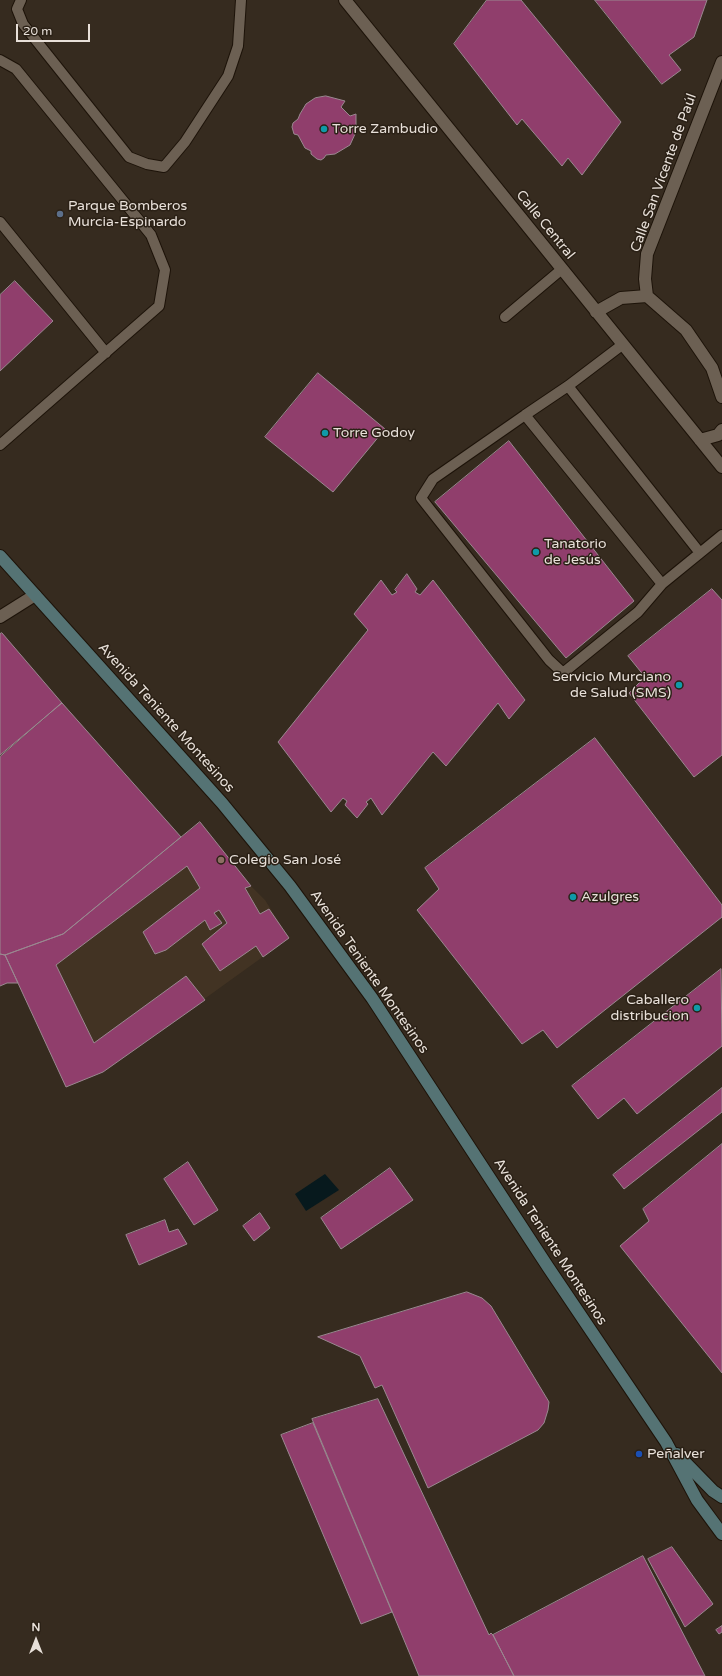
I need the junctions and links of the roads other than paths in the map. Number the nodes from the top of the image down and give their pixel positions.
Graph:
1 (21, 0) edge
2 (241, 0) edge
3 (345, 0) edge
4 (0, 60) edge
5 (722, 62) edge
6 (0, 222) edge
7 (562, 269) junction
8 (647, 296) junction
9 (596, 312) junction
10 (505, 317) dead end
11 (622, 345) junction
12 (106, 353) junction
13 (568, 386) junction
14 (722, 397) edge
15 (525, 415) junction
16 (722, 430) edge
17 (700, 440) junction
18 (0, 446) edge
19 (722, 467) edge
20 (722, 535) edge
21 (700, 553) junction
22 (0, 556) edge
23 (662, 584) junction
24 (35, 594) junction
25 (0, 617) edge
26 (666, 1442) junction
27 (722, 1497) edge
28 (722, 1534) edge

1 - 2 lane
3 - 7 street, Calle Central
4 - 12 lane
5 - 8 street, Calle San Vicente de Paúl
6 - 12 lane
7 - 9 street, Calle Central
7 - 10 lane
8 - 9 street
8 - 14 street
9 - 11 street, Calle Central
11 - 13 lane
11 - 17 street, Calle Central
12 - 18 lane
13 - 15 lane
13 - 21 lane
15 - 23 lane
15 - 23 lane
16 - 17 street
17 - 19 street, Calle Central
20 - 21 lane
21 - 23 lane
22 - 24 main road, Avenida Teniente Montesinos
24 - 25 street
24 - 26 main road, Avenida Teniente Montesinos
26 - 27 main road, Avenida Teniente Montesinos
26 - 28 main road, Avenida Teniente Montesinos

